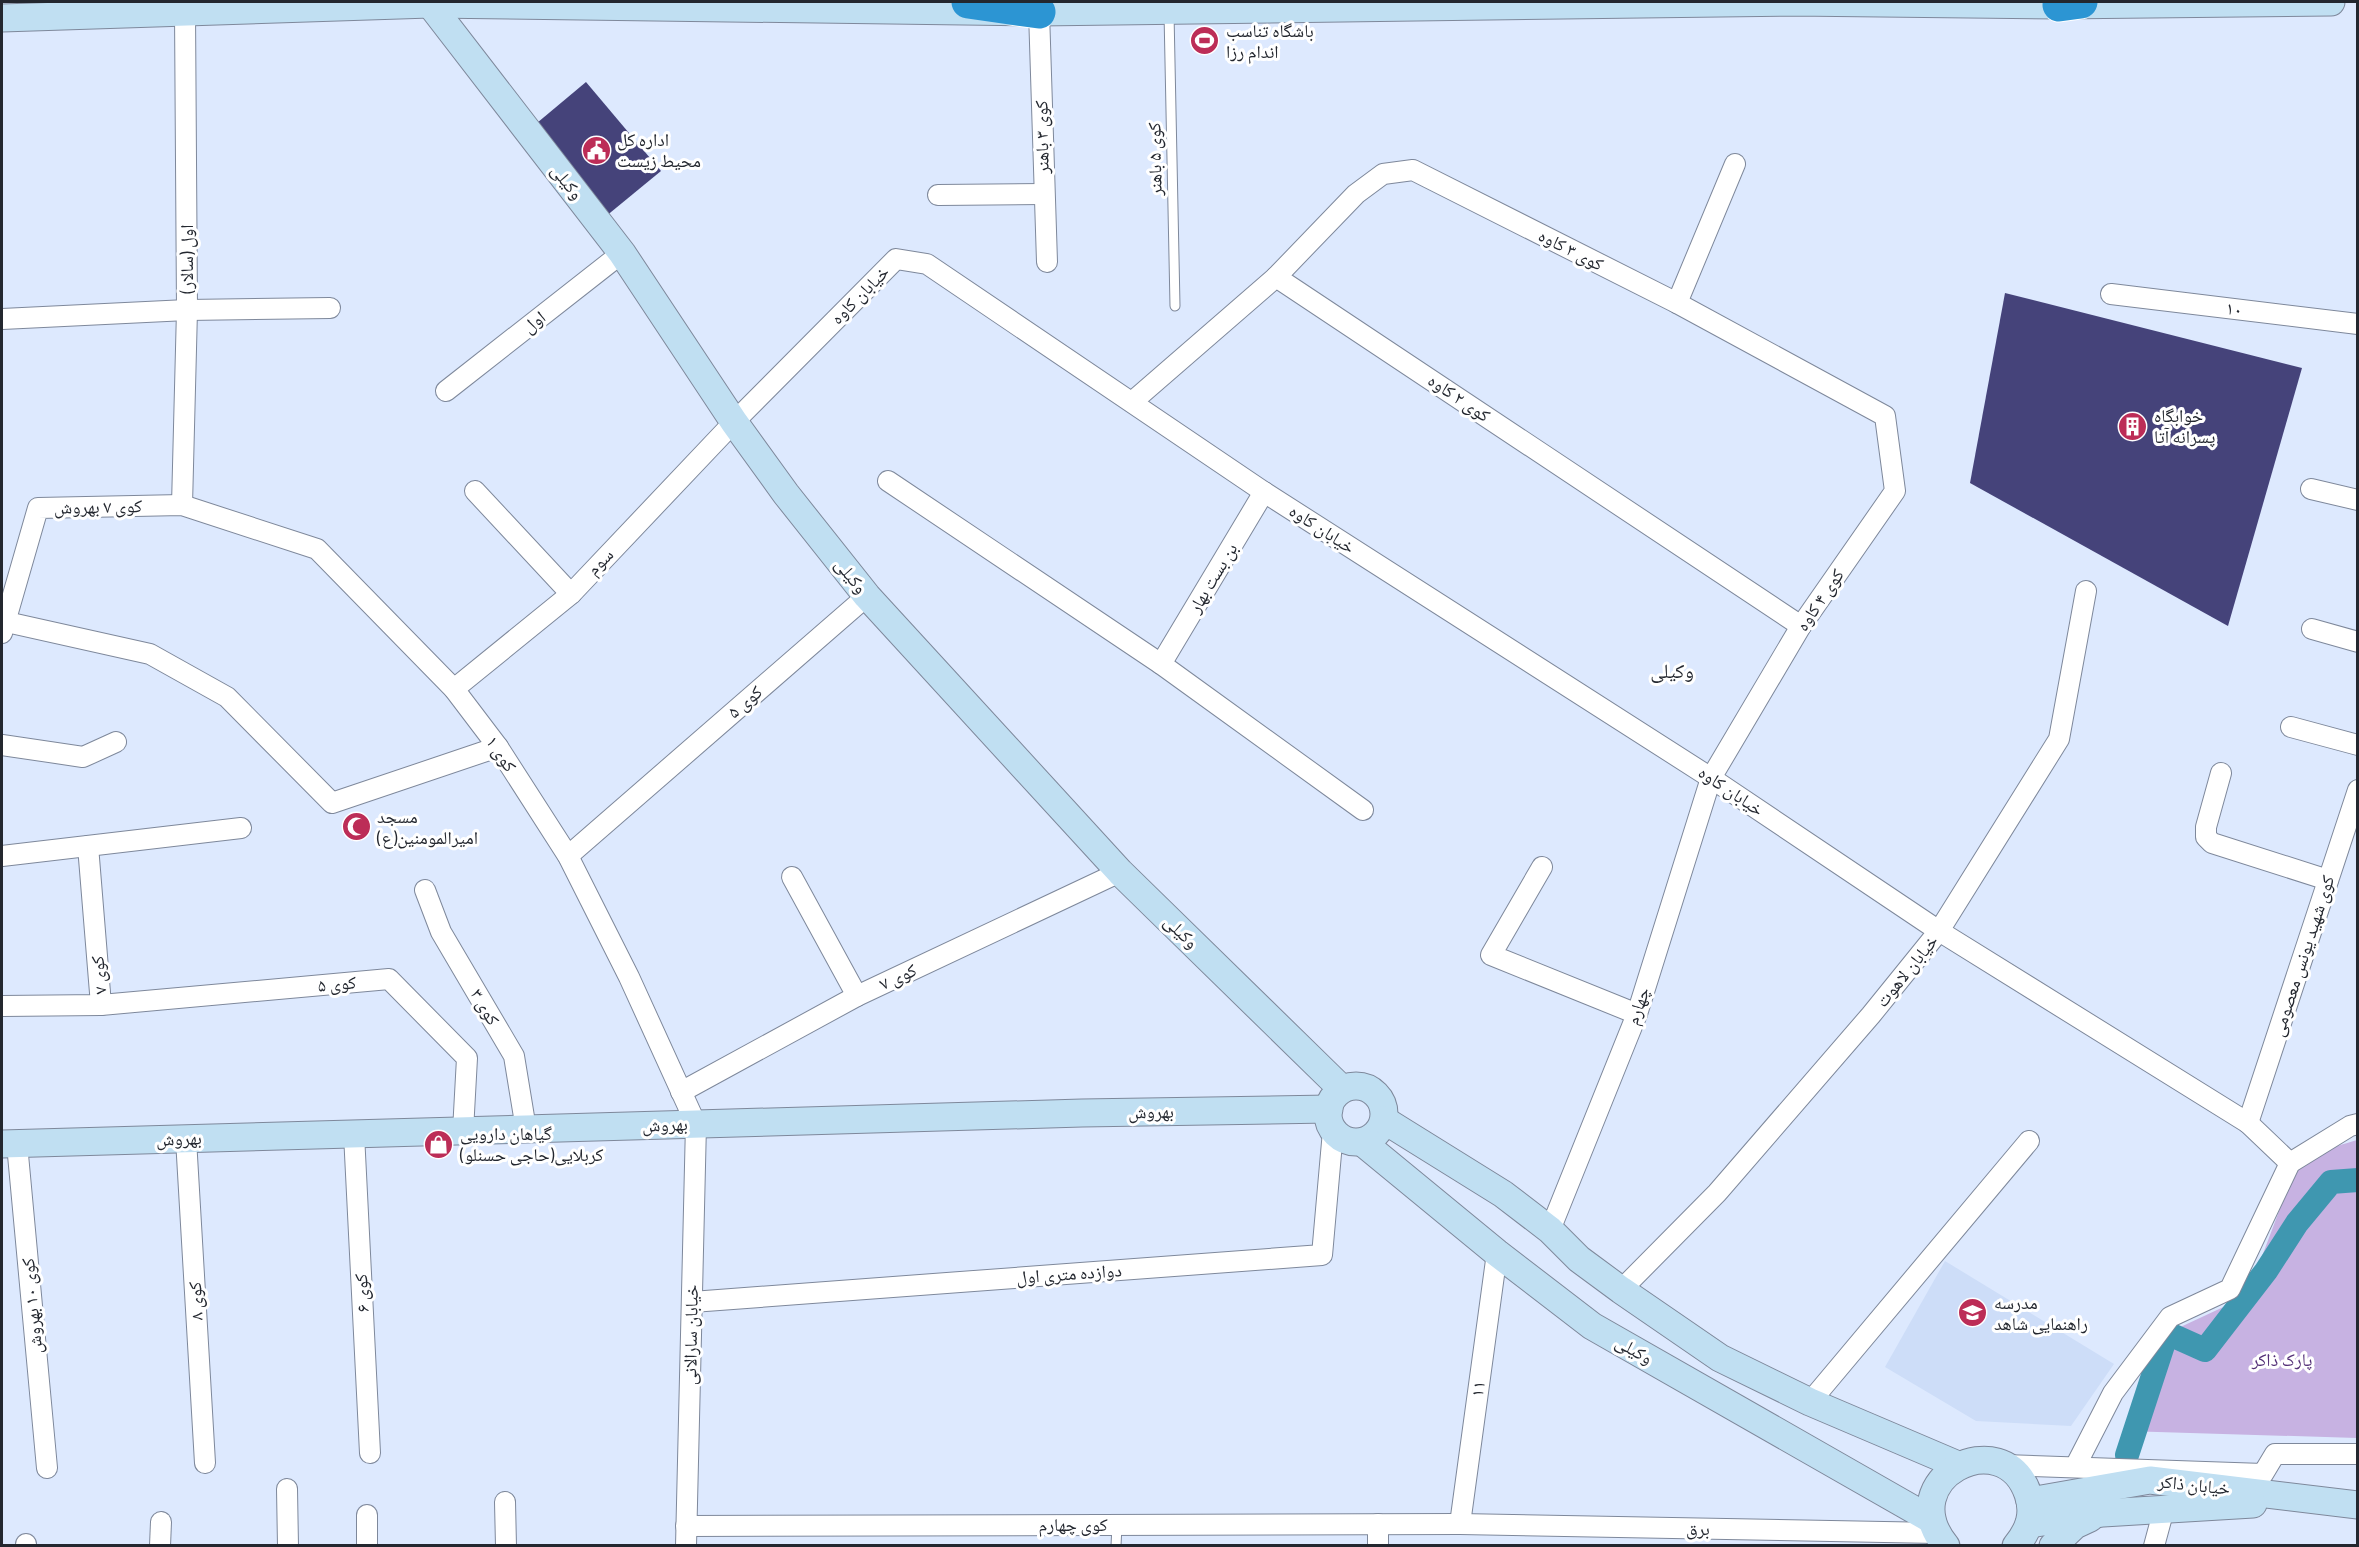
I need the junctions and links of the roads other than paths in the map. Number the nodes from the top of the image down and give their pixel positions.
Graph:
1 (968, 2) edge
2 (2331, 2) edge
3 (2070, 3) edge
4 (430, 4) junction
5 (1169, 11) junction
6 (185, 12) junction
7 (1039, 12) junction
8 (2, 18) edge
9 (1736, 164) dead end
10 (1044, 194) junction
11 (938, 195) dead end
12 (622, 253) junction
13 (1047, 262) dead end
14 (1276, 277) junction
15 (2111, 294) dead end
16 (1677, 303) junction
17 (1175, 306) dead end
18 (330, 308) dead end
19 (187, 310) junction
20 (2, 319) edge
21 (2358, 324) edge
22 (446, 391) dead end
23 (1132, 402) junction
24 (1885, 416) joint
25 (734, 422) junction
26 (888, 481) dead end
27 (2311, 489) dead end
28 (475, 491) dead end
29 (1264, 492) junction
30 (2358, 500) edge
31 (182, 505) junction
32 (2086, 591) dead end
33 (571, 594) junction
34 (867, 596) junction
35 (2, 626) edge
36 (1802, 626) junction
37 (2312, 629) dead end
38 (2358, 642) edge
39 (1161, 664) junction
40 (454, 689) junction
41 (2291, 727) dead end
42 (116, 742) dead end
43 (2, 745) edge
44 (2358, 745) edge
45 (498, 747) junction
46 (2221, 772) dead end
47 (1711, 778) junction
48 (2358, 790) edge
49 (1363, 810) dead end
50 (241, 828) dead end
51 (88, 846) junction
52 (2, 856) edge
53 (568, 856) junction
54 (1542, 867) dead end
55 (1120, 872) junction
56 (792, 877) dead end
57 (2328, 880) junction
58 (425, 890) dead end
59 (1939, 931) junction
60 (857, 996) junction
61 (101, 1005) junction
62 (2, 1006) edge
63 (1637, 1014) junction
64 (681, 1092) junction
65 (1335, 1110) junction
66 (1384, 1120) junction
67 (2248, 1123) junction
68 (696, 1124) junction
69 (2358, 1124) edge
70 (526, 1129) junction
71 (463, 1131) junction
72 (354, 1134) junction
73 (186, 1139) junction
74 (2029, 1141) dead end
75 (1362, 1142) junction
76 (9, 1144) edge
77 (2290, 1163) junction
78 (1550, 1230) junction
79 (1497, 1253) junction
80 (1621, 1290) junction
81 (692, 1302) junction
82 (1810, 1402) junction
83 (370, 1453) dead end
84 (2358, 1454) edge
85 (205, 1463) dead end
86 (1958, 1465) junction
87 (2004, 1465) junction
88 (2075, 1467) junction
89 (47, 1468) dead end
90 (286, 1489) dead end
91 (2323, 1500) junction
92 (505, 1502) dead end
93 (2358, 1505) edge
94 (2164, 1509) junction
95 (2103, 1513) junction
96 (367, 1515) dead end
97 (161, 1522) dead end
98 (1378, 1524) junction
99 (1460, 1524) junction
100 (1116, 1525) junction
101 (2026, 1530) edge
102 (1938, 1533) edge
103 (686, 1536) edge
104 (160, 1545) edge
105 (288, 1545) edge
106 (367, 1545) edge
107 (506, 1545) edge
108 (1116, 1545) edge
109 (1378, 1545) edge
110 (2053, 1545) edge
111 (2154, 1545) edge

1 - 7 highway
2 - 3 street
3 - 5 street
4 - 6 street
4 - 7 street
4 - 12 street, وکیلی
5 - 7 street
5 - 17 lane, کوی ۵ باهنر
6 - 8 street
6 - 19 street, اول (سالار)
7 - 10 street, کوی ۳ باهنر
9 - 16 street
10 - 11 street
10 - 13 street, کوی ۳ باهنر
12 - 22 street, اول
12 - 25 street, وکیلی
14 - 16 street, کوی ۳ کاوه
14 - 23 street
14 - 36 street, کوی ۲ کاوه
15 - 21 street, ۱۰
16 - 24 street, کوی ۳ کاوه
18 - 19 street
19 - 20 street
19 - 31 street, اول (سالار)
23 - 25 street, خیابان کاوه
23 - 29 street, خیابان کاوه
24 - 36 street, کوی ۴ کاوه
25 - 33 street, سوم
25 - 34 street, وکیلی
26 - 39 street
27 - 30 street
28 - 33 street
29 - 39 street, بن بست بهار
29 - 47 street, خیابان کاوه
31 - 35 street, کوی ۷ بهروش
31 - 40 street, کوی ۱
32 - 59 street, خیابان لاهوت
33 - 40 street, سوم
34 - 53 street, کوی ۵
34 - 55 street, وکیلی
35 - 45 street
36 - 47 street, کوی ۴ کاوه
37 - 38 street
39 - 49 street
40 - 45 street, کوی ۱
41 - 44 street
42 - 43 street
45 - 53 street, کوی ۱
46 - 57 street
47 - 59 street, خیابان کاوه
47 - 63 street, چهارم
48 - 57 street, کوی شهید یونس معصومی
50 - 51 street
51 - 52 street
51 - 61 street, کوی ۷
53 - 64 street, کوی ۱
54 - 63 street
55 - 60 street, کوی ۷
55 - 65 street, وکیلی
56 - 60 street
57 - 67 street, کوی شهید یونس معصومی
58 - 70 street, کوی ۳
59 - 67 street, خیابان کاوه
59 - 80 street, خیابان لاهوت
60 - 64 street, کوی ۷
61 - 62 street, کوی ۷
61 - 71 street, کوی ۵
63 - 78 street, چهارم
64 - 68 street, کوی ۱
65 - 66 street
65 - 68 street, بهروش
65 - 75 street
65 - 81 street, دوازده متری اول
66 - 75 street
66 - 78 street
67 - 77 street, خیابان کاوه
68 - 70 street, بهروش
68 - 81 street, خیابان سارالانی
69 - 77 street
70 - 71 street, بهروش
71 - 72 street, بهروش
72 - 73 street, بهروش
72 - 83 street, کوی ۶
73 - 76 street, بهروش
73 - 85 street, کوی ۸
74 - 82 street
75 - 79 street, وکیلی
76 - 89 street, کوی ۱۰ بهروش
77 - 88 street
78 - 80 street
79 - 99 street, ۱۱
79 - 102 street, وکیلی
80 - 82 street
81 - 103 street, خیابان سارالانی
82 - 86 street
84 - 88 street
86 - 87 street
86 - 102 street
87 - 88 street
87 - 101 street
90 - 105 street
91 - 93 street, خیابان ذاکر
91 - 94 street, خیابان ذاکر
91 - 101 street, خیابان ذاکر
92 - 107 street
94 - 95 street, خیابان ذاکر
94 - 111 street
95 - 101 street, خیابان ذاکر
95 - 110 street
96 - 106 street
97 - 104 street
98 - 99 street, کوی چهارم
98 - 100 street, کوی چهارم
98 - 109 street
99 - 102 street, برق
100 - 103 street, کوی چهارم
100 - 108 lane

